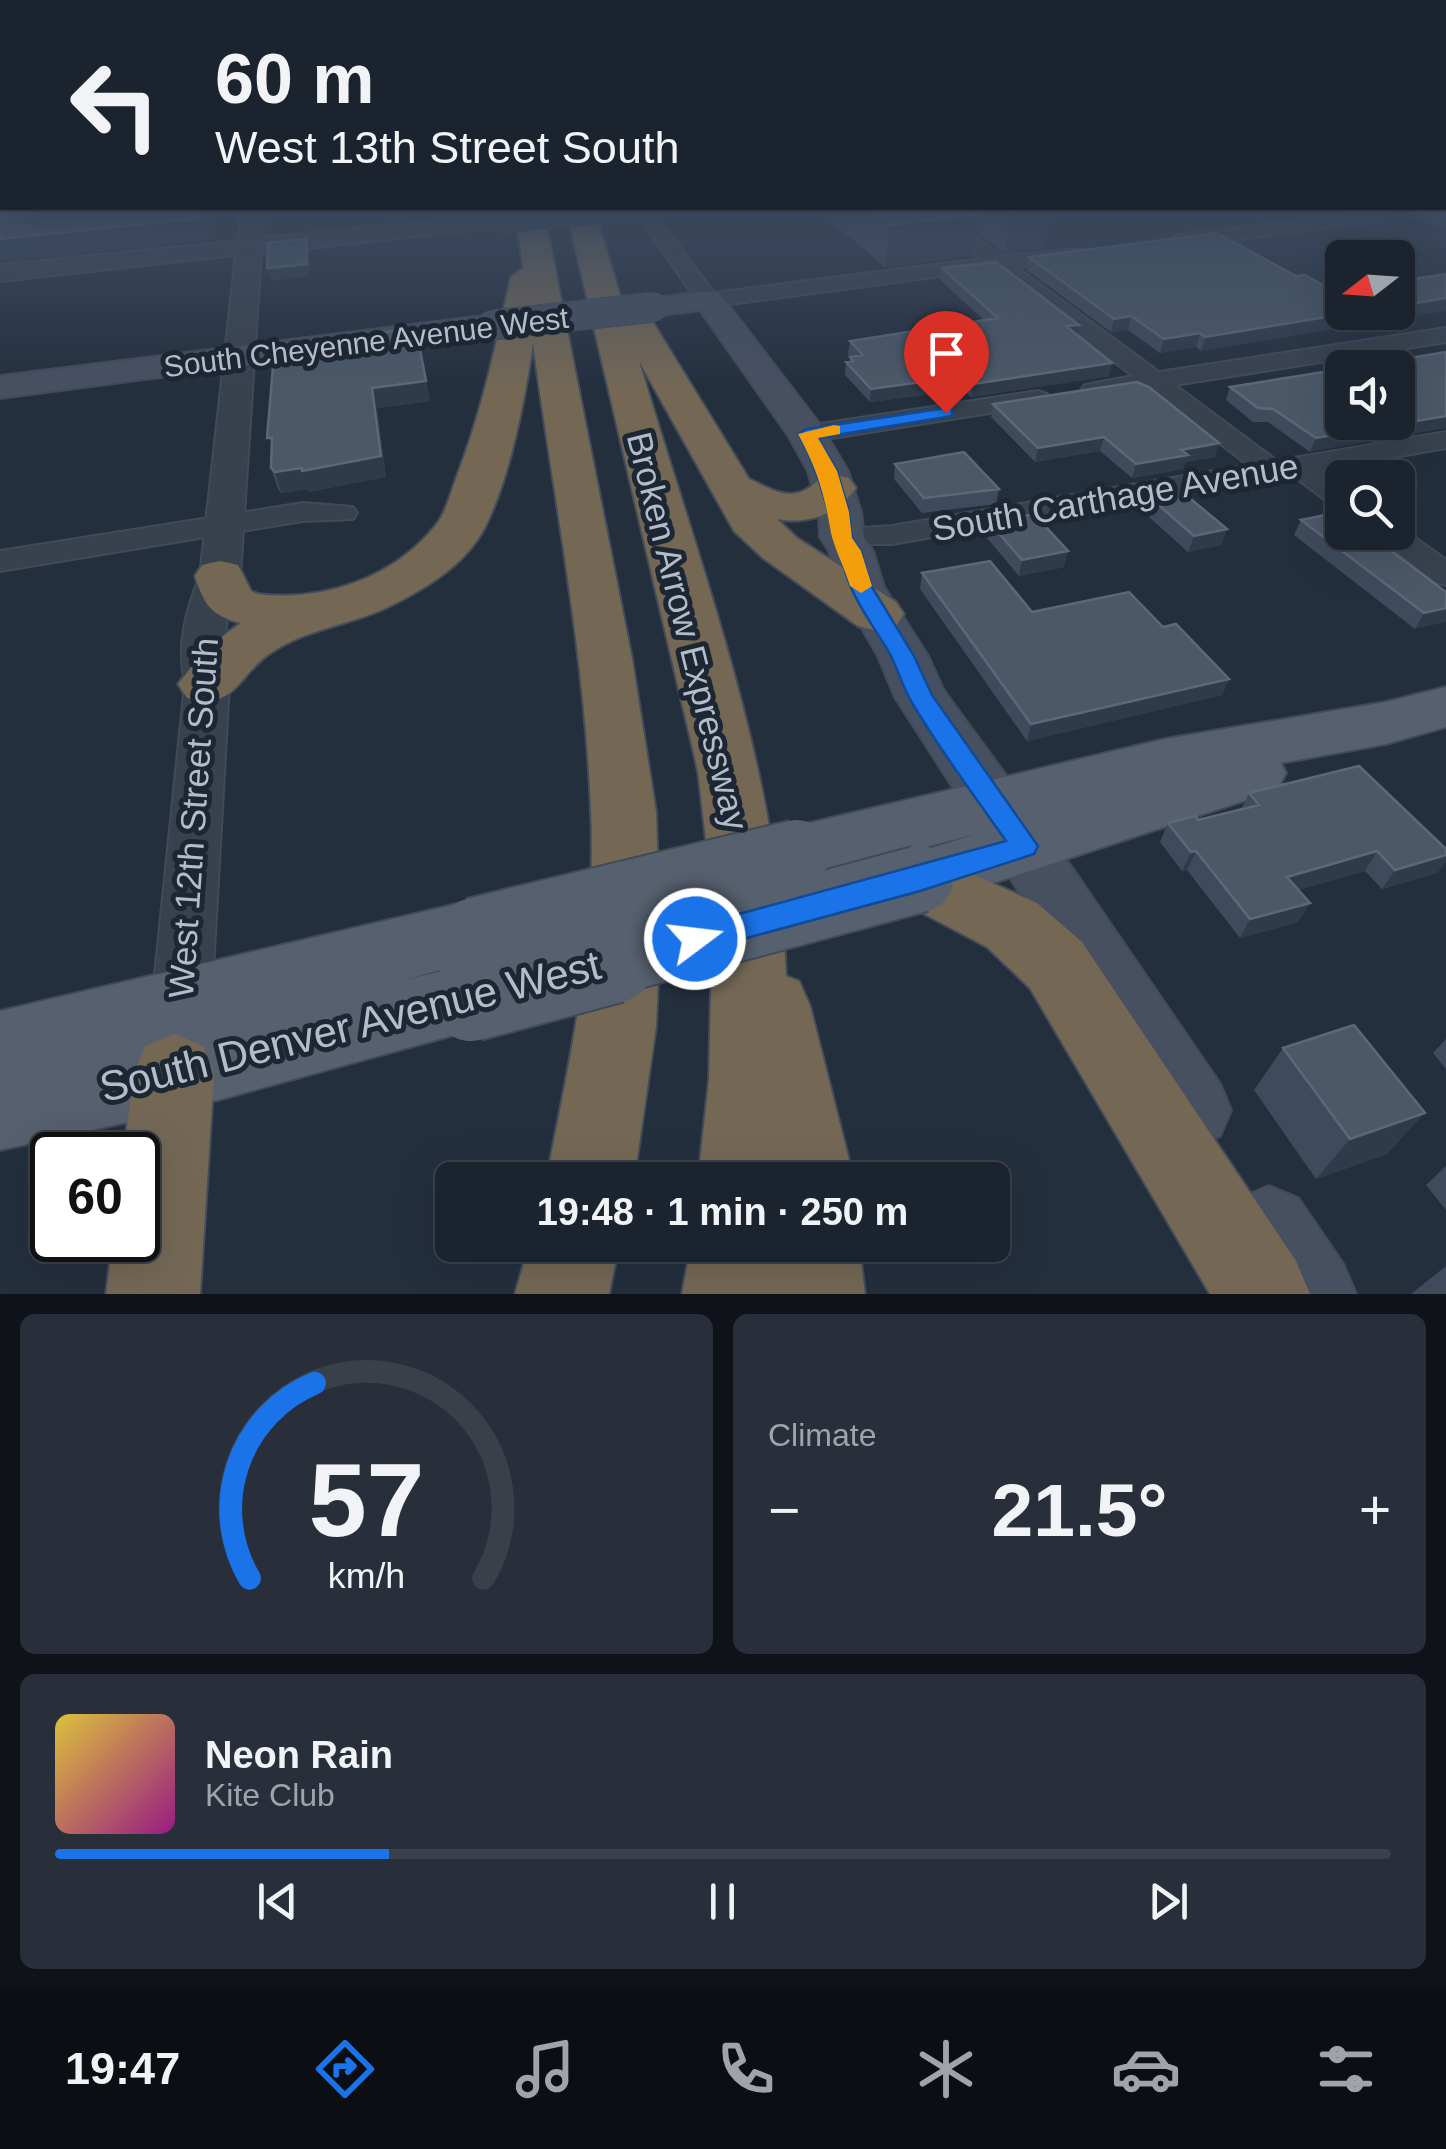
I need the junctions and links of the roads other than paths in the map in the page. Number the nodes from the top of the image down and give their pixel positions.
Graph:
1 (61, 266) edge
2 (246, 266) edge
3 (525, 266) edge
4 (539, 266) edge
5 (616, 266) edge
6 (619, 266) edge
7 (684, 266) edge
8 (970, 266) edge
9 (1005, 266) edge
10 (0, 273) edge
11 (706, 296) junction
12 (1446, 335) edge
13 (238, 356) junction
14 (1156, 380) junction
15 (0, 386) edge
16 (807, 434) junction
17 (1446, 440) edge
18 (1284, 467) junction
19 (731, 488) junction
20 (834, 488) junction
21 (1325, 490) edge
22 (342, 514) dead end
23 (1412, 550) edge
24 (221, 551) junction
25 (836, 560) junction
26 (0, 561) edge
27 (1446, 575) edge
28 (313, 612) junction
29 (877, 614) joint
30 (207, 684) junction
31 (921, 697) junction
32 (1446, 707) edge
33 (1008, 826) junction
34 (892, 858) junction
35 (748, 900) junction
36 (178, 1037) junction
37 (0, 1048) edge
38 (0, 1108) edge
39 (593, 1162) edge
40 (743, 1162) edge
41 (806, 1162) edge
42 (570, 1262) edge
43 (734, 1262) edge
44 (815, 1262) edge
45 (153, 1294) edge
46 (562, 1294) edge
47 (729, 1294) edge
48 (818, 1294) edge
49 (1263, 1294) edge
50 (1313, 1294) edge

1 - 10 street
2 - 13 street, West 12th Street South
3 - 28 highway
4 - 39 highway, Broken Arrow Expressway
5 - 35 highway, Broken Arrow Expressway
6 - 19 highway
7 - 11 street
8 - 11 street, South Cheyenne Avenue West
9 - 14 street
11 - 13 main road, South Cheyenne Avenue West, bridge
11 - 16 main road
12 - 14 street
13 - 15 main road, South Cheyenne Avenue West
13 - 24 street, West 12th Street South
14 - 16 street
14 - 18 street
16 - 20 main road
17 - 18 street, South Carthage Avenue
18 - 21 street
18 - 25 street, South Carthage Avenue
19 - 20 highway
19 - 25 highway
20 - 25 main road
22 - 24 street
23 - 27 street
24 - 26 street
24 - 28 highway
24 - 30 street, West 12th Street South
25 - 29 highway
25 - 31 main road
28 - 30 highway
29 - 31 main road
30 - 36 street, West 12th Street South
31 - 33 main road
32 - 33 main road, South Denver Avenue West
33 - 34 main road, South Denver Avenue West
33 - 50 main road
34 - 36 main road, South Denver Avenue West, bridge
34 - 49 highway
35 - 40 highway, Broken Arrow Expressway
35 - 41 highway
36 - 37 main road, South Denver Avenue West
36 - 38 main road, South Denver Avenue West
36 - 45 highway
42 - 46 highway
43 - 47 highway
44 - 48 highway

